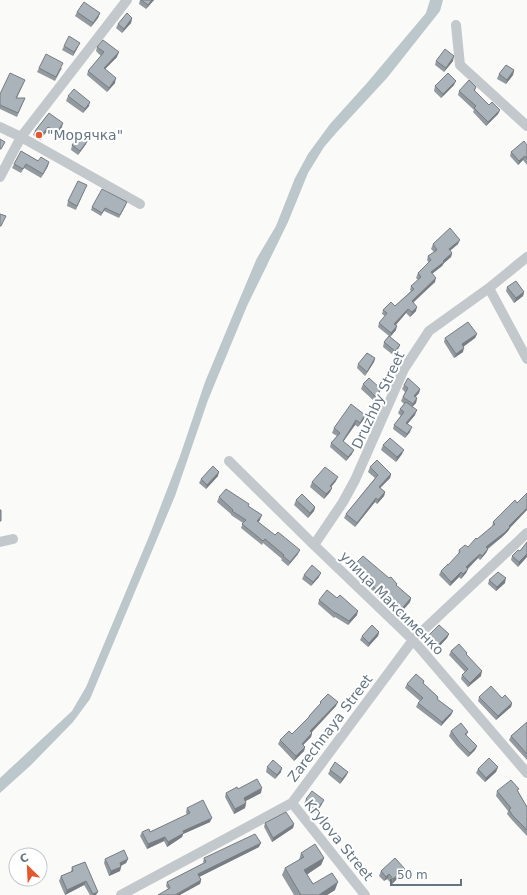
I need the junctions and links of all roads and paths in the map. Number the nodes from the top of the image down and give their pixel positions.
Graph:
1 (127, 0) edge
2 (456, 25) dead end
3 (527, 126) edge
4 (0, 127) edge
5 (22, 137) junction
6 (0, 177) edge
7 (140, 204) dead end
8 (527, 257) edge
9 (489, 288) junction
10 (527, 359) edge
11 (230, 461) dead end
12 (527, 533) edge
13 (13, 539) dead end
14 (0, 542) edge
15 (314, 545) junction
16 (413, 640) junction
17 (527, 773) edge
18 (292, 803) junction
19 (122, 895) edge
20 (365, 895) edge

1 - 5 street
2 - 3 street
4 - 5 street
5 - 6 street
5 - 7 street
8 - 9 street, Druzhby Street
9 - 10 street
9 - 15 street, Druzhby Street
11 - 15 street, улица Максименко
12 - 16 street, Zarechnaya Street
13 - 14 street
15 - 16 street, улица Максименко
16 - 17 street, улица Максименко
16 - 18 street, Zarechnaya Street
18 - 19 street, Zarechnaya Street
18 - 20 street, Krylova Street

